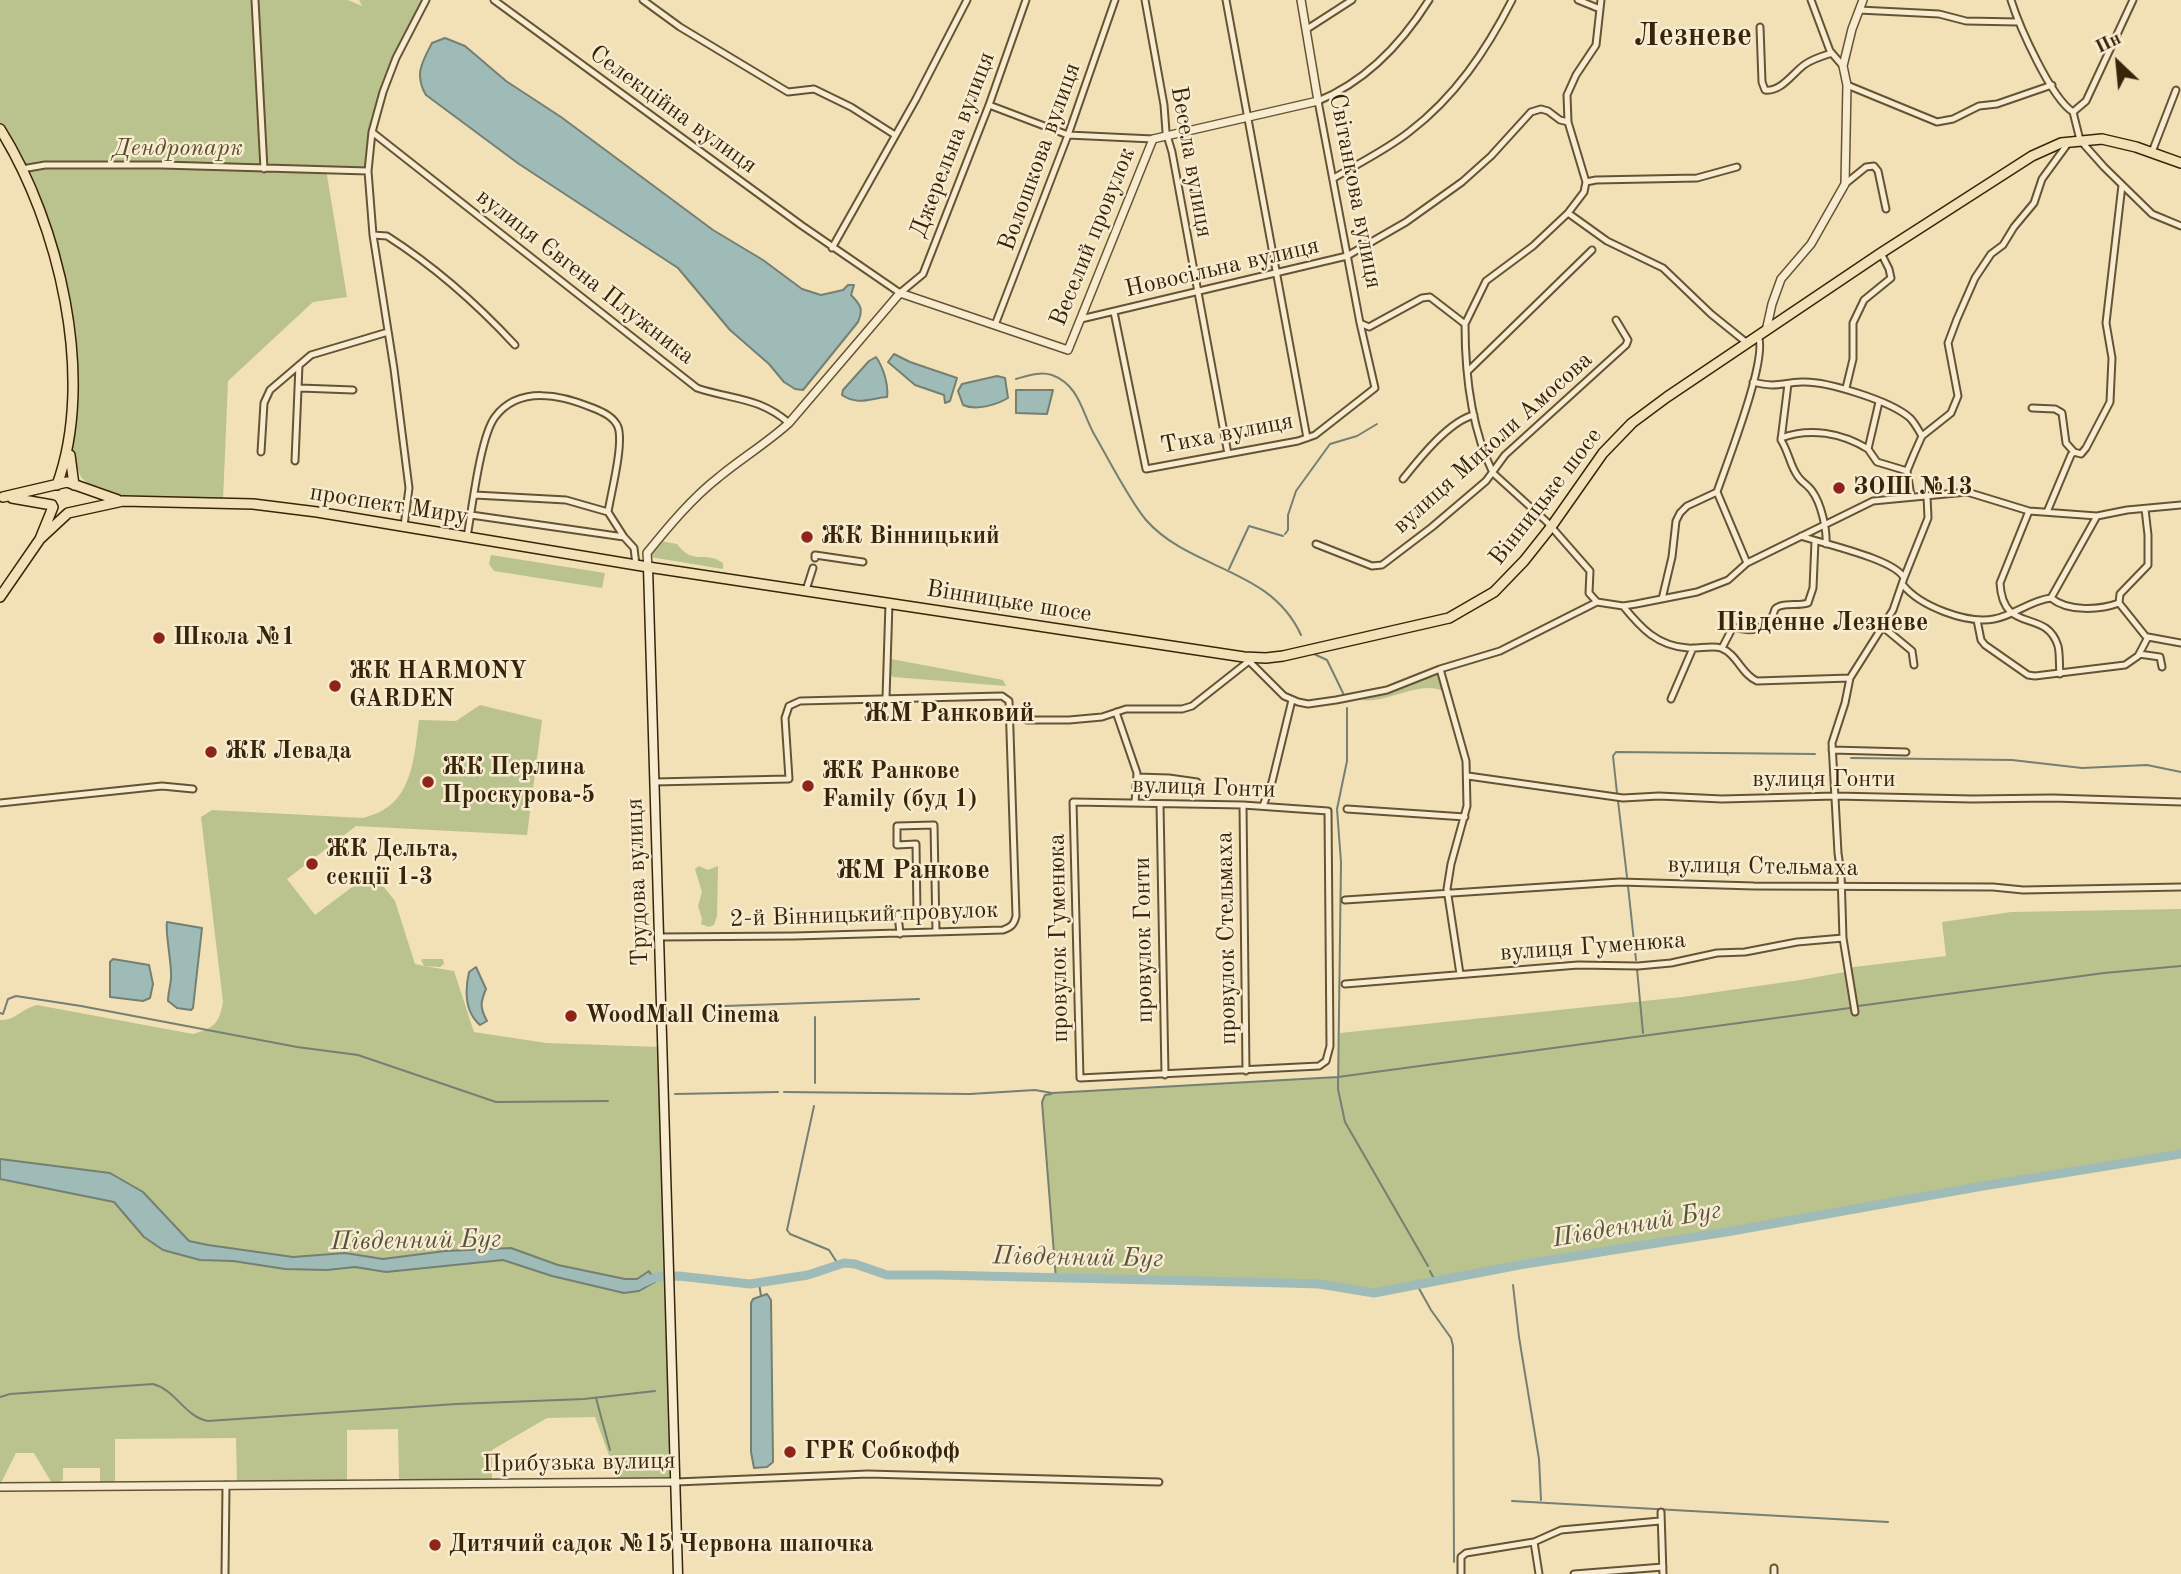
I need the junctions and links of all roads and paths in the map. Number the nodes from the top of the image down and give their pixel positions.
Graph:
1 (255, 0) edge
2 (426, 0) edge
3 (494, 0) edge
4 (643, 0) edge
5 (967, 0) edge
6 (1026, 0) edge
7 (1115, 0) edge
8 (1145, 0) edge
9 (1226, 0) edge
10 (1301, 0) edge
11 (1352, 0) edge
12 (1429, 0) edge
13 (1512, 0) edge
14 (1578, 0) edge
15 (1601, 0) edge
16 (1811, 0) edge
17 (1863, 0) edge
18 (2011, 0) edge
19 (2133, 0) edge
20 (1600, 9) junction
21 (1859, 10) junction
22 (2018, 22) junction
23 (1760, 27) dead end
24 (1307, 29) junction
25 (1832, 53) junction
26 (1843, 66) junction
27 (1847, 85) junction
28 (2052, 85) junction
29 (2176, 90) dead end
30 (1318, 101) junction
31 (989, 105) junction
32 (2073, 112) junction
33 (1248, 116) junction
34 (1569, 122) junction
35 (0, 129) edge
36 (372, 132) junction
37 (1167, 134) junction
38 (895, 135) junction
39 (1068, 135) junction
40 (1153, 139) junction
41 (2080, 140) junction
42 (2069, 142) junction
43 (2152, 152) junction
44 (2181, 163) edge
45 (1737, 167) dead end
46 (22, 169) junction
47 (264, 169) junction
48 (368, 171) junction
49 (1334, 178) junction
50 (1586, 182) junction
51 (1845, 184) junction
52 (2122, 185) junction
53 (1886, 209) dead end
54 (1568, 213) junction
55 (2181, 226) edge
56 (373, 235) junction
57 (832, 248) junction
58 (1592, 250) dead end
59 (1881, 253) junction
60 (1348, 256) junction
61 (1276, 274) junction
62 (900, 293) junction
63 (1196, 293) junction
64 (1114, 312) junction
65 (1080, 319) junction
66 (1616, 320) dead end
67 (1360, 323) junction
68 (1465, 324) junction
69 (995, 325) junction
70 (388, 332) junction
71 (1762, 333) junction
72 (1747, 343) junction
73 (515, 345) dead end
74 (299, 365) junction
75 (1468, 371) junction
76 (1753, 382) junction
77 (1788, 384) junction
78 (300, 388) junction
79 (1375, 388) joint
80 (1846, 388) junction
81 (353, 390) dead end
82 (1879, 402) junction
83 (2032, 408) dead end
84 (1474, 415) junction
85 (789, 423) junction
86 (1922, 436) junction
87 (1307, 438) junction
88 (1781, 438) junction
89 (69, 446) junction
90 (1868, 449) junction
91 (261, 452) dead end
92 (2074, 452) junction
93 (1228, 454) junction
94 (295, 461) dead end
95 (1907, 471) junction
96 (1493, 473) junction
97 (1403, 479) dead end
98 (56, 486) junction
99 (75, 486) junction
100 (1717, 492) junction
101 (475, 495) junction
102 (1, 496) edge
103 (1910, 496) junction
104 (1927, 496) junction
105 (122, 501) junction
106 (2181, 505) edge
107 (53, 506) junction
108 (2145, 509) junction
109 (2029, 511) junction
110 (70, 512) junction
111 (608, 512) junction
112 (2047, 512) junction
113 (471, 515) junction
114 (2097, 516) junction
115 (1825, 523) junction
116 (404, 526) junction
117 (1551, 527) junction
118 (1801, 536) junction
119 (467, 537) junction
120 (40, 539) junction
121 (625, 539) junction
122 (1815, 541) junction
123 (1316, 544) dead end
124 (1825, 544) junction
125 (815, 558) dead end
126 (863, 562) dead end
127 (1748, 563) junction
128 (636, 565) junction
129 (648, 567) junction
130 (813, 568) dead end
131 (1904, 581) junction
132 (806, 590) junction
133 (0, 597) edge
134 (2051, 598) junction
135 (1662, 599) junction
136 (1597, 602) junction
137 (889, 603) junction
138 (2119, 603) junction
139 (1623, 606) junction
140 (2009, 613) junction
141 (1977, 620) junction
142 (1883, 627) junction
143 (2147, 638) junction
144 (2181, 643) edge
145 (1693, 648) junction
146 (1722, 648) junction
147 (2139, 654) junction
148 (1250, 659) junction
149 (1913, 665) dead end
150 (2162, 667) dead end
151 (1440, 669) junction
152 (2060, 674) junction
153 (1850, 678) junction
154 (886, 698) junction
155 (1671, 699) dead end
156 (1292, 700) junction
157 (1116, 712) junction
158 (1027, 720) dead end
159 (1832, 750) junction
160 (1906, 752) dead end
161 (1468, 776) junction
162 (1138, 777) junction
163 (654, 782) junction
164 (1197, 782) dead end
165 (193, 789) dead end
166 (1835, 796) junction
167 (1079, 802) joint
168 (2181, 802) edge
169 (0, 803) edge
170 (1135, 803) junction
171 (1160, 804) junction
172 (1243, 805) junction
173 (1263, 806) junction
174 (1347, 809) dead end
175 (1465, 817) junction
176 (1840, 885) junction
177 (2181, 887) edge
178 (1448, 892) junction
179 (1345, 900) dead end
180 (936, 932) junction
181 (900, 934) junction
182 (659, 937) junction
183 (1843, 938) junction
184 (1460, 974) junction
185 (1345, 985) dead end
186 (1855, 1012) dead end
187 (1246, 1071) junction
188 (1165, 1075) junction
189 (676, 1482) junction
190 (1159, 1482) dead end
191 (226, 1485) junction
192 (0, 1487) edge
193 (1661, 1512) dead end
194 (1660, 1521) junction
195 (1534, 1542) junction
196 (1663, 1571) edge
197 (225, 1574) edge
198 (678, 1574) edge
199 (1461, 1574) edge
200 (1539, 1574) edge
201 (1574, 1574) edge

1 - 47 street
2 - 36 street
3 - 57 street, Селекційна вулиця
4 - 38 street
5 - 38 street
6 - 31 street, Джерельна вулиця
7 - 39 street, Волошкова вулиця
8 - 37 street, Весела вулиця
9 - 33 street
10 - 24 street, Світанкова вулиця
11 - 24 street
12 - 30 street
13 - 49 street
14 - 20 street
15 - 20 street
16 - 25 street
17 - 21 street
18 - 22 street
19 - 32 street
20 - 34 street
21 - 22 street
21 - 26 street
22 - 28 street
23 - 25 street
24 - 30 street, Світанкова вулиця
25 - 26 street
26 - 27 street
27 - 28 street
27 - 51 street
28 - 32 street
29 - 43 street
30 - 33 street
30 - 49 street, Світанкова вулиця
31 - 39 street
31 - 62 street, Джерельна вулиця
32 - 41 street
33 - 37 street
33 - 61 street
34 - 50 street
34 - 60 street, Новосільна вулиця
35 - 46 main road
36 - 48 street
36 - 85 street, вулиця Євгена Плужника
37 - 40 street
37 - 63 street, Весела вулиця
38 - 57 street
39 - 40 street
39 - 69 street, Волошкова вулиця
40 - 65 street, Веселий провулок
41 - 42 main road, Вінницьке шосе
41 - 43 main road, Вінницьке шосе
41 - 52 street
42 - 59 main road, Вінницьке шосе
42 - 86 street
43 - 44 main road, Вінницьке шосе
45 - 50 street
46 - 47 street
46 - 89 main road
47 - 48 street
48 - 56 street
49 - 60 street, Світанкова вулиця
50 - 54 street
51 - 53 street
51 - 71 street
52 - 55 street
52 - 92 street
54 - 68 street
54 - 72 street
56 - 70 street
56 - 73 street
57 - 62 street, Селекційна вулиця
58 - 75 street
59 - 71 main road, Вінницьке шосе
59 - 80 street
60 - 61 street, Новосільна вулиця
60 - 67 street, Світанкова вулиця
61 - 63 street, Новосільна вулиця
61 - 87 street
62 - 69 street
62 - 85 street, Трудова вулиця
63 - 64 street, Новосільна вулиця
63 - 93 street, Весела вулиця
64 - 65 street, Новосільна вулиця
64 - 93 street, Тиха вулиця
65 - 69 street, Веселий провулок
66 - 96 street, вулиця Миколи Амосова
67 - 68 street
67 - 79 street, Світанкова вулиця
68 - 75 street
70 - 74 street
70 - 116 street
71 - 72 main road, Вінницьке шосе
71 - 76 street
72 - 117 main road, Вінницьке шосе
74 - 78 street
74 - 91 street
75 - 84 street
76 - 77 street
76 - 100 street
77 - 80 street
77 - 88 street
78 - 81 street
78 - 94 street
79 - 87 street, Тиха вулиця
80 - 82 street
82 - 86 street
82 - 90 street
83 - 92 street
84 - 96 street
84 - 97 street
85 - 129 street, Трудова вулиця
86 - 95 street
87 - 93 street, Тиха вулиця
88 - 90 street
88 - 115 street
89 - 98 main road
89 - 99 main road
90 - 95 street
92 - 112 street
95 - 103 street
96 - 117 street
96 - 123 street, вулиця Миколи Амосова
98 - 99 main road
98 - 102 main road
98 - 107 main road
99 - 105 main road, проспект Миру
99 - 110 main road
100 - 127 street
100 - 135 street
101 - 111 street
101 - 111 street
101 - 113 street
102 - 107 main road
103 - 104 street
103 - 115 street
104 - 109 street
104 - 131 street
105 - 110 main road, проспект Миру
105 - 116 main road, проспект Миру
106 - 108 street
107 - 110 main road
107 - 120 main road
108 - 114 street
108 - 138 street
109 - 112 street
109 - 140 street
110 - 120 main road
111 - 121 street
112 - 114 street
113 - 119 street
113 - 121 street
114 - 134 street
115 - 118 street
115 - 124 street
116 - 119 main road, проспект Миру
117 - 136 street
117 - 148 main road, Вінницьке шосе
118 - 122 street
118 - 127 street
119 - 128 main road, проспект Миру
120 - 133 main road
121 - 128 street
122 - 124 street
122 - 146 street
124 - 131 street
125 - 126 street
127 - 135 street
128 - 129 main road, проспект Миру
129 - 132 main road, проспект Миру
129 - 163 main road, Трудова вулиця
130 - 132 street
131 - 141 street
131 - 142 street
132 - 137 main road, Вінницьке шосе
134 - 138 street
134 - 140 street
135 - 139 street
136 - 139 street
136 - 151 street
137 - 148 main road, Вінницьке шосе
137 - 154 street
138 - 143 street
139 - 145 street
140 - 141 street
140 - 152 street
141 - 152 street
142 - 149 street
142 - 153 street
143 - 144 street
143 - 147 street
145 - 146 street
145 - 155 street
146 - 153 street
147 - 150 street
147 - 152 street
148 - 156 street
148 - 157 street
151 - 156 street
151 - 161 street
153 - 159 street
154 - 163 street
154 - 180 street, 2-й Вінницький провулок
156 - 173 street
157 - 158 street
157 - 162 street
159 - 160 street
159 - 166 street
161 - 166 street, вулиця Гонти
161 - 175 street
162 - 164 street
162 - 170 street
163 - 182 main road, Трудова вулиця
165 - 169 street
166 - 168 street, вулиця Гонти
166 - 176 street
167 - 170 street, вулиця Гонти
167 - 188 street, провулок Гуменюка
170 - 171 street, вулиця Гонти
171 - 172 street, вулиця Гонти
171 - 188 street, провулок Гонти
172 - 173 street, вулиця Гонти
172 - 187 street, провулок Стельмаха
173 - 187 street, вулиця Гонти
174 - 175 street
175 - 178 street
176 - 177 street, вулиця Стельмаха
176 - 178 street, вулиця Стельмаха
176 - 183 street
178 - 179 street, вулиця Стельмаха
178 - 184 street
180 - 181 street, 2-й Вінницький провулок
180 - 181 street
181 - 182 street, 2-й Вінницький провулок
182 - 189 main road, Трудова вулиця
183 - 184 street, вулиця Гуменюка
183 - 186 street
184 - 185 street, вулиця Гуменюка
187 - 188 street
189 - 190 street, Прибузька вулиця
189 - 191 street, Прибузька вулиця
189 - 198 main road, Трудова вулиця
191 - 192 street, Прибузька вулиця
191 - 197 street
193 - 194 street
194 - 195 street
194 - 196 street
195 - 199 street
195 - 200 street
196 - 201 street

